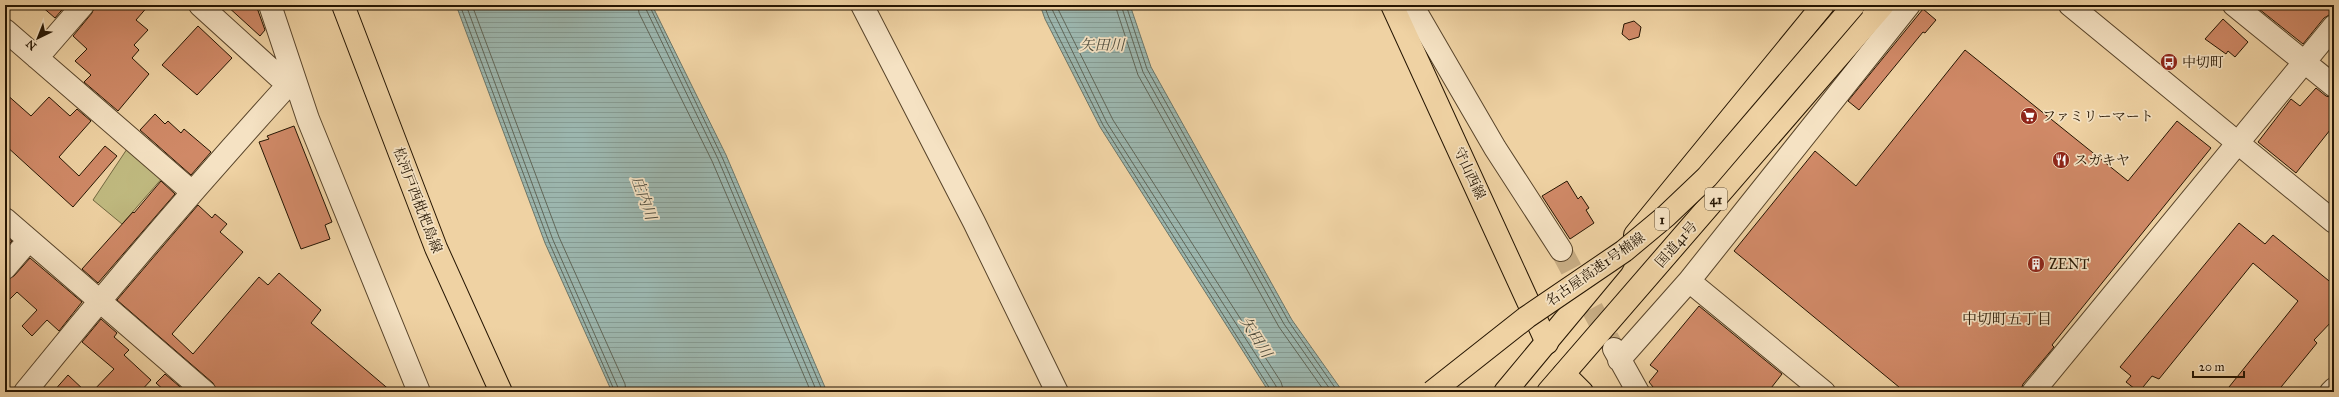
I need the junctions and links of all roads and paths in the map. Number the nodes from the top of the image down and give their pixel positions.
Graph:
1 (83, 5) edge
2 (200, 5) edge
3 (270, 5) edge
4 (343, 5) edge
5 (862, 5) edge
6 (1392, 5) edge
7 (1412, 5) edge
8 (1823, 5) edge
9 (1854, 5) edge
10 (1865, 5) edge
11 (1883, 5) edge
12 (1909, 5) edge
13 (2070, 5) edge
14 (2234, 5) edge
15 (2334, 26) edge
16 (5, 30) edge
17 (36, 58) junction
18 (2305, 61) junction
19 (291, 81) junction
20 (2334, 86) edge
21 (2238, 143) junction
22 (192, 191) junction
23 (5, 219) edge
24 (2334, 222) edge
25 (29, 240) junction
26 (1561, 250) tunnel mouth
27 (5, 268) edge
28 (1689, 281) junction
29 (99, 300) junction
30 (1547, 343) junction
31 (1564, 374) junction
32 (2334, 389) edge
33 (25, 392) edge
34 (205, 392) edge
35 (420, 392) edge
36 (501, 392) edge
37 (1057, 392) edge
38 (1432, 392) edge
39 (1450, 392) edge
40 (1505, 392) edge
41 (1548, 392) edge
42 (1582, 392) edge
43 (1638, 392) edge
44 (1824, 392) edge
45 (2033, 392) edge
46 (2331, 392) edge

1 - 17 street
2 - 19 street
3 - 19 street
4 - 36 main road, 松河戸西枇杷島線
5 - 37 street
6 - 30 main road, 守山西線
7 - 26 street
8 - 30 main road
9 - 38 main road, 名古屋高速1号楠線 / 1, bridge
10 - 39 main road, 名古屋高速1号楠線 / 1
11 - 31 main road, 国道41号 / 41
12 - 28 street
13 - 21 street
14 - 18 street
15 - 18 street
16 - 17 street
17 - 22 street
18 - 20 street
18 - 21 street
19 - 22 street
19 - 35 street
21 - 24 street
21 - 45 street
22 - 29 street
23 - 25 street
25 - 27 street
25 - 29 street
28 - 43 street
28 - 44 street
29 - 33 street
29 - 34 street
30 - 40 main road
31 - 41 main road, 国道41号 / 41
31 - 42 main road
32 - 46 street

